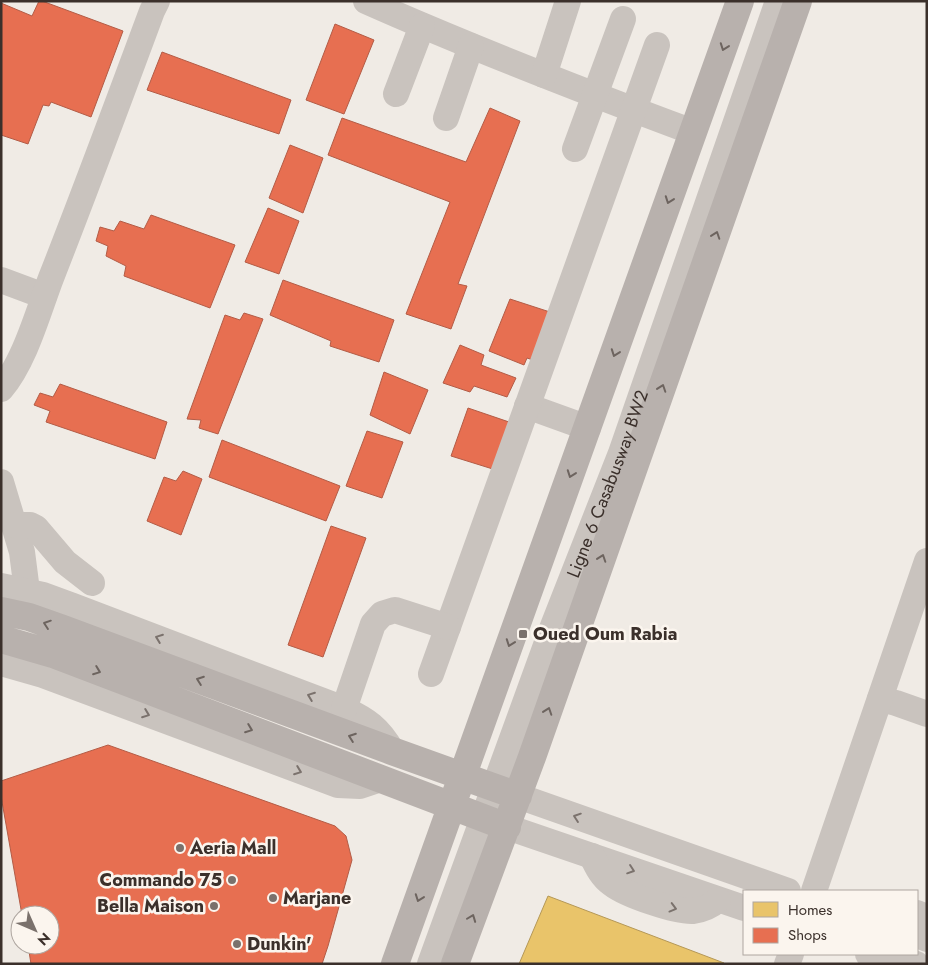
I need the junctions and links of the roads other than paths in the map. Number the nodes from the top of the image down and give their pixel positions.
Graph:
1 (157, 1) edge
2 (366, 1) edge
3 (568, 1) edge
4 (740, 1) edge
5 (778, 1) edge
6 (798, 1) edge
7 (623, 19) dead end
8 (422, 26) junction
9 (471, 46) junction
10 (657, 46) dead end
11 (544, 75) junction
12 (396, 94) dead end
13 (594, 96) junction
14 (634, 110) junction
15 (446, 118) dead end
16 (693, 132) junction
17 (575, 149) dead end
18 (1, 280) edge
19 (44, 296) junction
20 (1, 389) edge
21 (527, 406) junction
22 (588, 428) junction
23 (1, 482) edge
24 (14, 525) junction
25 (11, 551) edge
26 (927, 561) edge
27 (92, 583) dead end
28 (1, 586) edge
29 (27, 591) junction
30 (1, 611) edge
31 (448, 627) junction
32 (1, 639) edge
33 (1, 663) edge
34 (431, 674) dead end
35 (880, 699) junction
36 (344, 709) junction
37 (927, 714) edge
38 (392, 751) junction
39 (462, 776) junction
40 (381, 779) junction
41 (507, 792) junction
42 (452, 806) junction
43 (495, 822) junction
44 (785, 890) edge
45 (814, 890) edge
46 (743, 908) edge
47 (892, 955) edge
48 (395, 964) edge
49 (430, 964) edge
50 (455, 964) edge
51 (916, 964) edge

1 - 19 street
2 - 8 street
3 - 11 street
4 -> 16 main road
5 - 41 street, Ligne 6 Casabusway BW2
41 -> 6 main road
7 - 13 street
8 - 9 street
8 - 12 street
9 - 11 street
9 - 15 street
10 - 14 street
11 - 13 street
13 - 14 street
13 - 17 street
14 - 16 street
14 - 21 street
16 -> 22 main road
18 - 19 street
19 - 20 street
21 - 22 street
21 - 31 street
22 -> 39 main road
23 - 24 street
24 - 25 street
24 - 27 street
25 - 29 street
26 - 35 street
28 - 29 street
36 -> 29 street
38 -> 30 main road
31 - 34 street
31 - 36 street
32 -> 40 main road
33 -> 40 street
35 - 37 street
35 - 45 street
36 - 38 street
38 - 39 main road
39 - 41 main road
39 - 42 main road
40 - 42 main road
41 - 43 main road
44 -> 41 street
42 - 43 main road
42 -> 48 main road
43 -> 46 street
43 - 49 street
50 -> 43 main road
47 - 51 street

